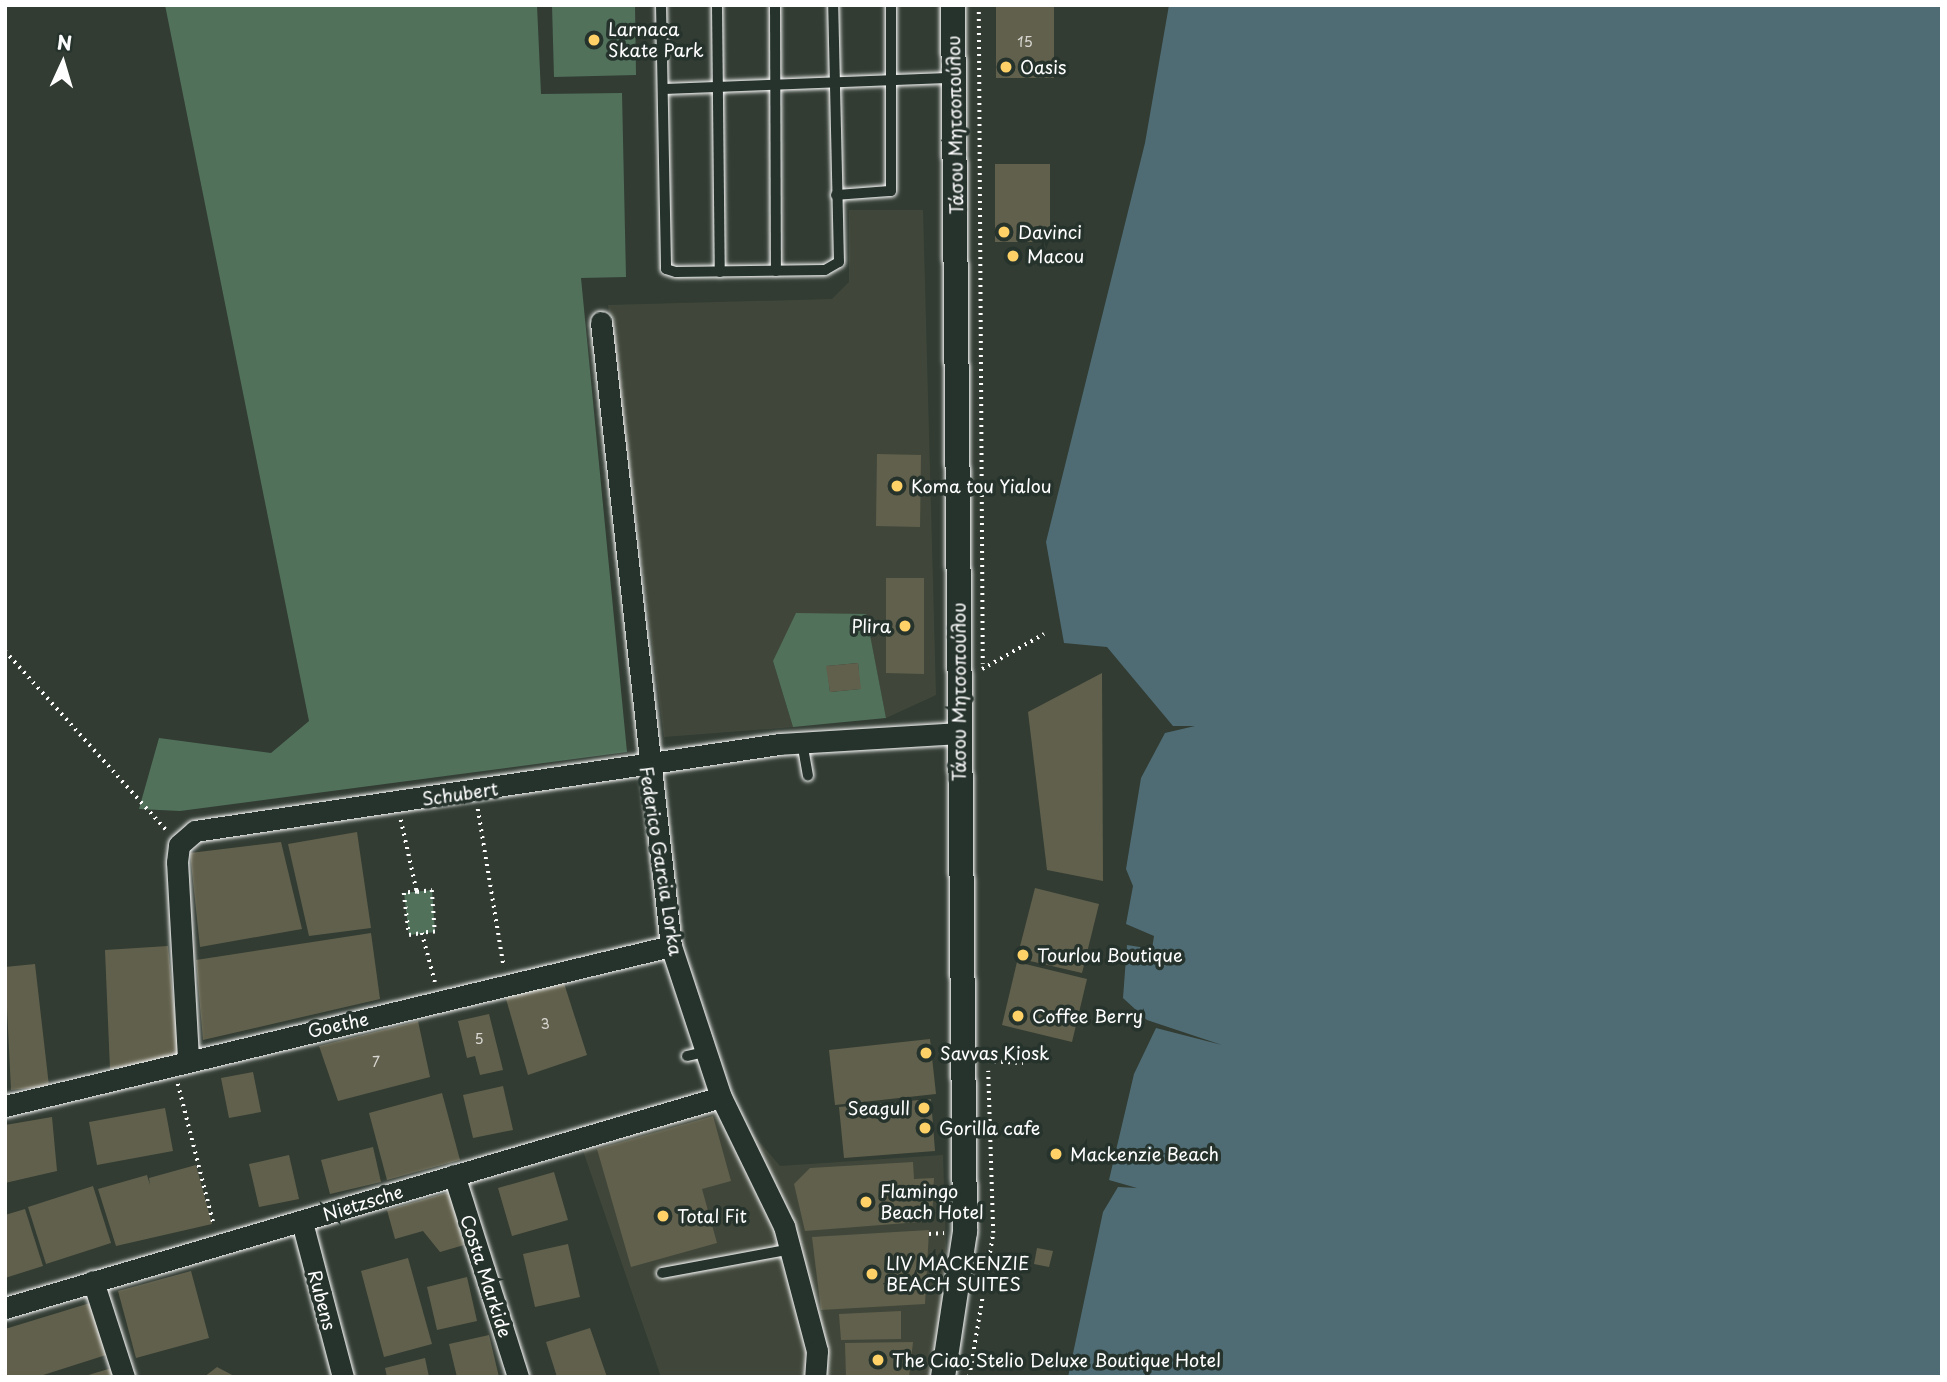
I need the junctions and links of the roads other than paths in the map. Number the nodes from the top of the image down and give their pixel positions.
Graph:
1 (661, 5) edge
2 (717, 5) edge
3 (775, 5) edge
4 (833, 5) edge
5 (891, 5) edge
6 (953, 5) edge
7 (955, 78) junction
8 (892, 80) junction
9 (834, 83) junction
10 (775, 84) junction
11 (718, 87) junction
12 (663, 89) junction
13 (836, 195) junction
14 (776, 271) junction
15 (720, 272) junction
16 (601, 322) dead end
17 (958, 733) junction
18 (802, 741) junction
19 (646, 765) junction
20 (808, 775) dead end
21 (671, 946) junction
22 (180, 1061) junction
23 (721, 1097) junction
24 (5, 1106) edge
25 (454, 1175) junction
26 (302, 1222) junction
27 (791, 1249) junction
28 (662, 1273) dead end
29 (93, 1281) junction
30 (5, 1308) edge
31 (124, 1377) edge
32 (343, 1377) edge
33 (518, 1377) edge
34 (814, 1377) edge
35 (943, 1377) edge

1 - 12 lane
2 - 11 lane
3 - 10 lane
4 - 9 lane
5 - 8 lane
6 - 7 street, Τάσου Μητσοπούλου
7 - 8 lane
7 - 17 street, Τάσου Μητσοπούλου
8 - 9 lane
8 - 13 lane
9 - 10 lane
9 - 13 lane
10 - 11 lane
10 - 14 lane
11 - 12 lane
11 - 15 lane
12 - 15 lane
13 - 14 lane
14 - 15 lane
16 - 19 street, Federico Garcia Lorka
17 - 18 street, Schubert
17 - 35 street, Τάσου Μητσοπούλου
18 - 19 street, Schubert
18 - 20 lane
19 - 21 street, Federico Garcia Lorka
19 - 22 street, Schubert
21 - 22 street, Goethe
21 - 23 street, Federico Garcia Lorka
22 - 24 street, Goethe
23 - 25 street, Nietzsche
23 - 27 street, Federico Garcia Lorka
25 - 26 street, Nietzsche
25 - 33 street, Costa Markide
26 - 29 street, Nietzsche
26 - 32 street, Rubens
27 - 28 lane
27 - 34 street, Federico Garcia Lorka
29 - 30 street, Nietzsche
29 - 31 street

